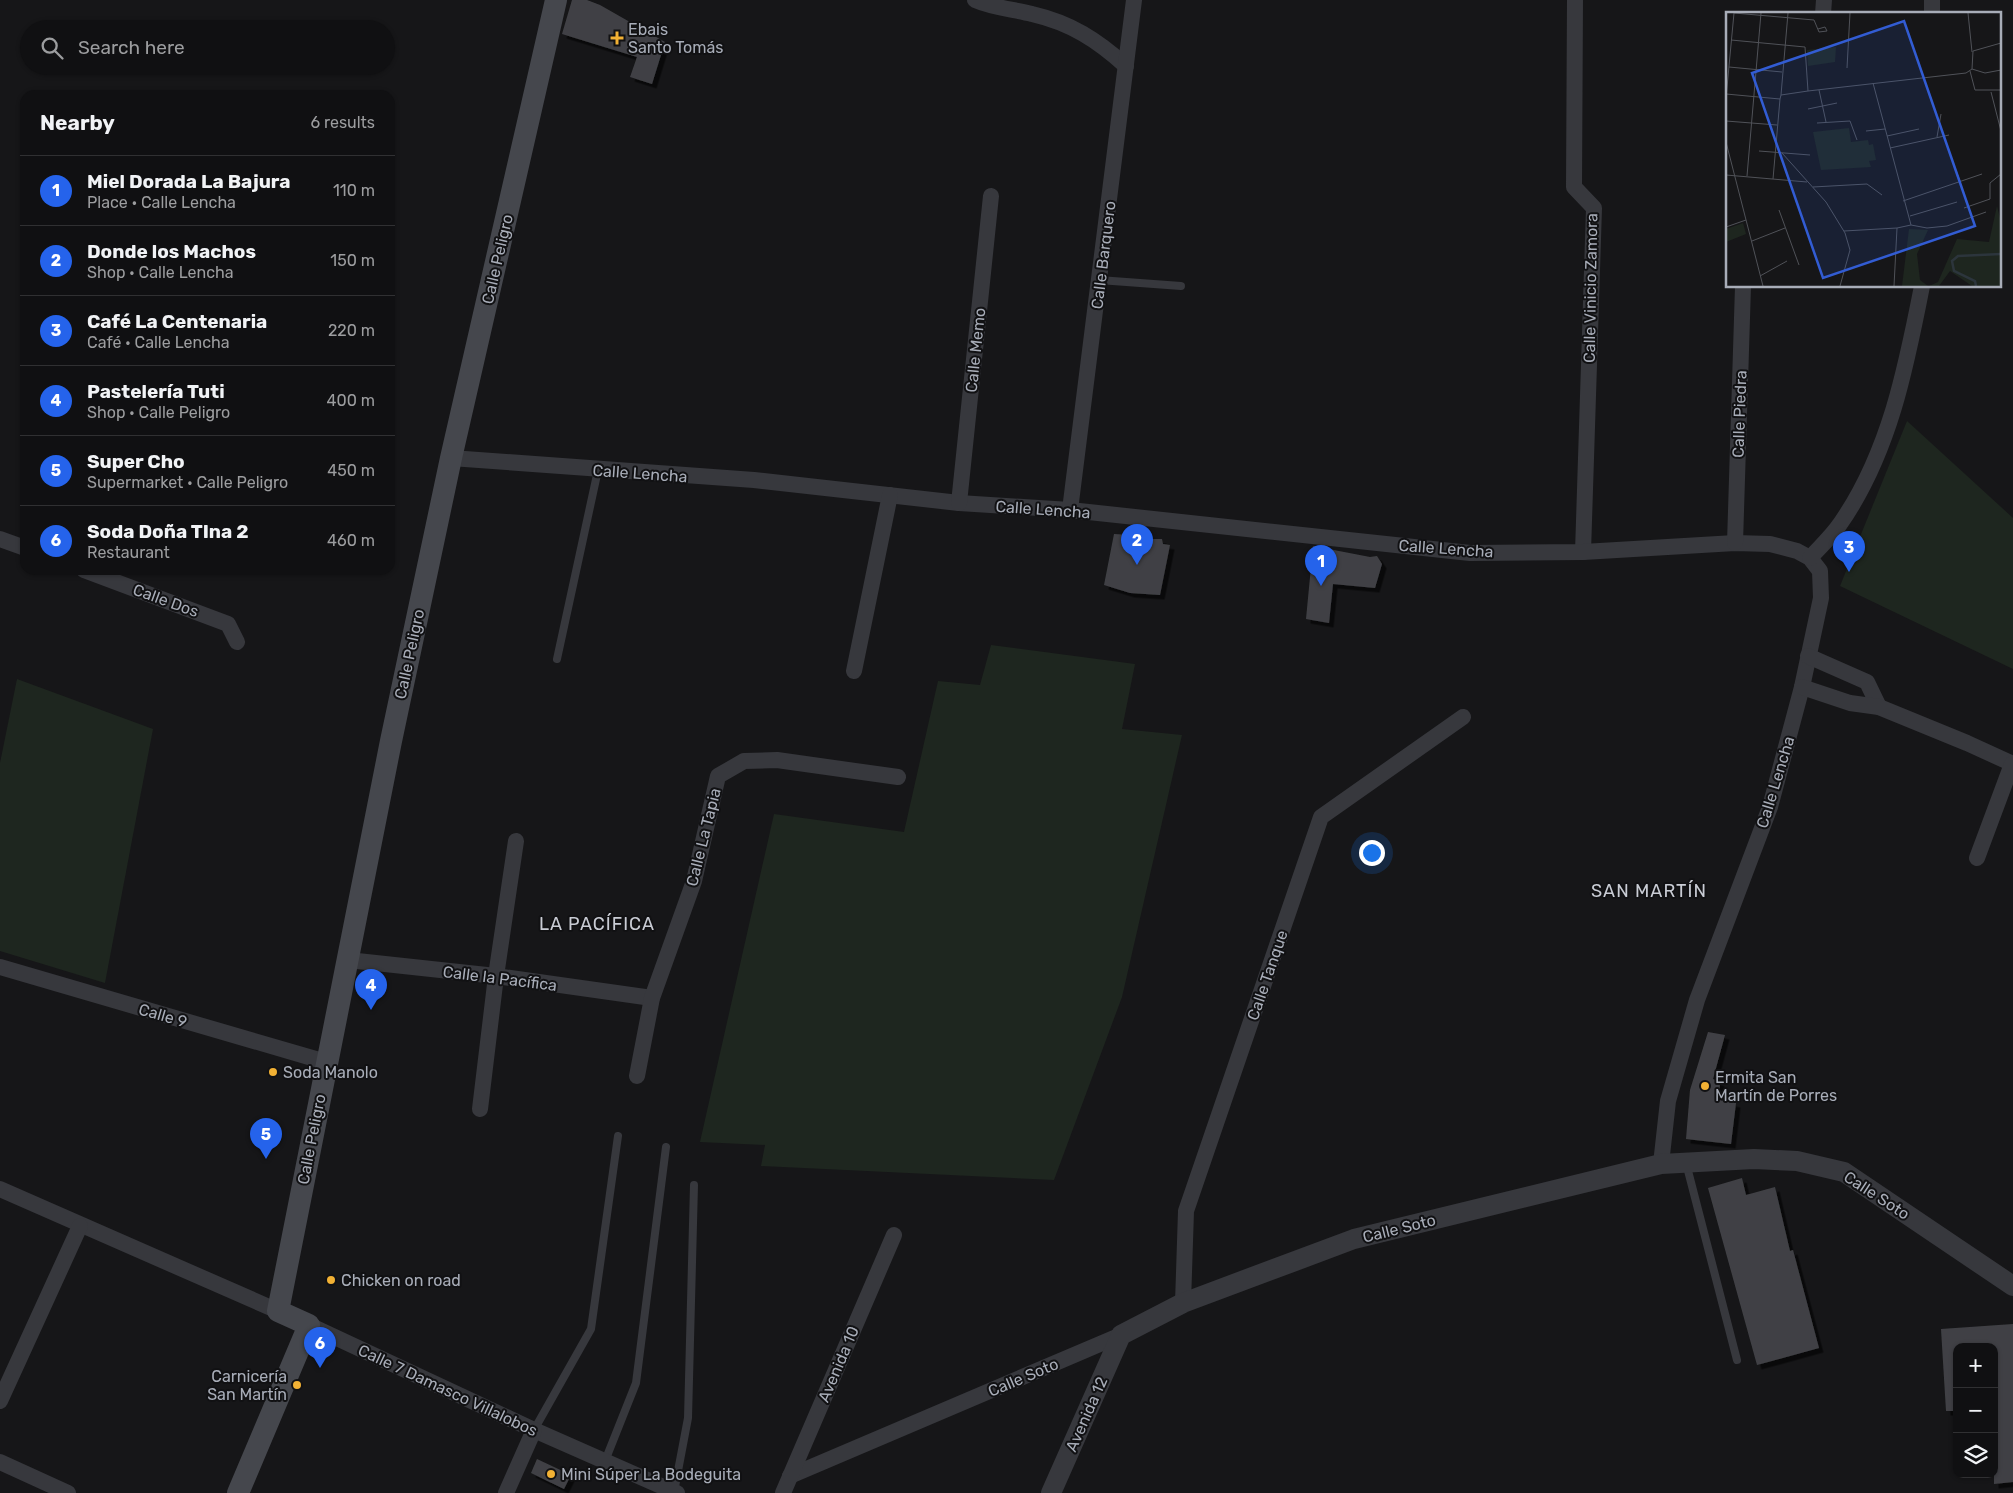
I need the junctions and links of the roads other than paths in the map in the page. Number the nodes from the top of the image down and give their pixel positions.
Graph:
1 (556, 0) edge
2 (975, 0) edge
3 (1134, 0) edge
4 (1575, 0) edge
5 (1126, 66) junction
6 (991, 196) dead end
7 (1100, 280) junction
8 (1181, 286) dead end
9 (1744, 288) edge
10 (1922, 288) edge
11 (451, 458) junction
12 (598, 470) junction
13 (890, 495) junction
14 (959, 503) junction
15 (1070, 510) junction
16 (0, 539) edge
17 (1735, 543) junction
18 (20, 546) edge
19 (1583, 552) junction
20 (1810, 558) junction
21 (97, 575) edge
22 (237, 642) dead end
23 (1808, 656) junction
24 (557, 659) dead end
25 (854, 671) dead end
26 (1802, 687) junction
27 (1879, 707) junction
28 (1463, 717) dead end
29 (2012, 764) edge
30 (898, 777) dead end
31 (516, 841) dead end
32 (1977, 858) dead end
33 (348, 960) junction
34 (0, 967) edge
35 (496, 976) junction
36 (652, 998) junction
37 (326, 1062) junction
38 (637, 1076) dead end
39 (480, 1109) dead end
40 (618, 1136) dead end
41 (666, 1147) dead end
42 (1685, 1162) junction
43 (1661, 1164) junction
44 (694, 1185) dead end
45 (0, 1189) edge
46 (80, 1226) junction
47 (894, 1235) dead end
48 (2013, 1286) edge
49 (1183, 1303) junction
50 (278, 1311) junction
51 (309, 1325) junction
52 (1121, 1335) junction
53 (1737, 1360) dead end
54 (0, 1401) edge
55 (534, 1430) junction
56 (605, 1460) junction
57 (0, 1462) edge
58 (790, 1476) junction
59 (676, 1492) edge
60 (68, 1493) edge
61 (238, 1493) edge
62 (506, 1493) edge
63 (783, 1493) edge
64 (1051, 1493) edge

1 - 11 main road, Calle Peligro
2 - 5 street
3 - 5 street, Calle Barquero
4 - 19 street, Calle Vinicio Zamora
5 - 7 street, Calle Barquero
6 - 14 street, Calle Memo
7 - 8 lane
7 - 15 street, Calle Barquero
9 - 17 street, Calle Piedra
10 - 20 street
11 - 12 street, Calle Lencha
11 - 33 main road, Calle Peligro
12 - 13 street, Calle Lencha
12 - 24 lane
13 - 14 street, Calle Lencha
13 - 25 street
14 - 15 street, Calle Lencha
15 - 19 street, Calle Lencha
16 - 18 street
17 - 19 street, Calle Lencha
17 - 20 street, Calle Lencha
20 - 23 street, Calle Lencha
21 - 22 street, Calle Dos
23 - 26 street, Calle Lencha
23 - 27 street
26 - 27 street
26 - 43 street, Calle Lencha
27 - 29 street
28 - 49 street, Calle Tanque
29 - 32 street
30 - 36 street, Calle La Tapia
31 - 35 street
33 - 35 street, Calle la Pacífica
33 - 37 main road, Calle Peligro
34 - 37 street, Calle 9
35 - 36 street, Calle la Pacífica
35 - 39 street
36 - 38 street, Calle La Tapia
37 - 50 main road, Calle Peligro
40 - 55 lane
41 - 56 lane
42 - 43 street, Calle Soto
42 - 48 street, Calle Soto
42 - 53 lane
43 - 49 street, Calle Soto
44 - 59 lane
45 - 46 street, Calle 7 Damasco Villalobos
46 - 50 street, Calle 7 Damasco Villalobos
46 - 54 street
47 - 58 street, Avenida 10
49 - 52 street, Calle Soto
50 - 51 main road, Calle 7 Damasco Villalobos
51 - 55 street, Calle 7 Damasco Villalobos
51 - 61 main road
52 - 58 street, Calle Soto
52 - 64 street, Avenida 12
55 - 56 street, Calle 7 Damasco Villalobos
55 - 62 street
56 - 59 street, Calle 7 Damasco Villalobos
57 - 60 street
58 - 63 street, Avenida 10

